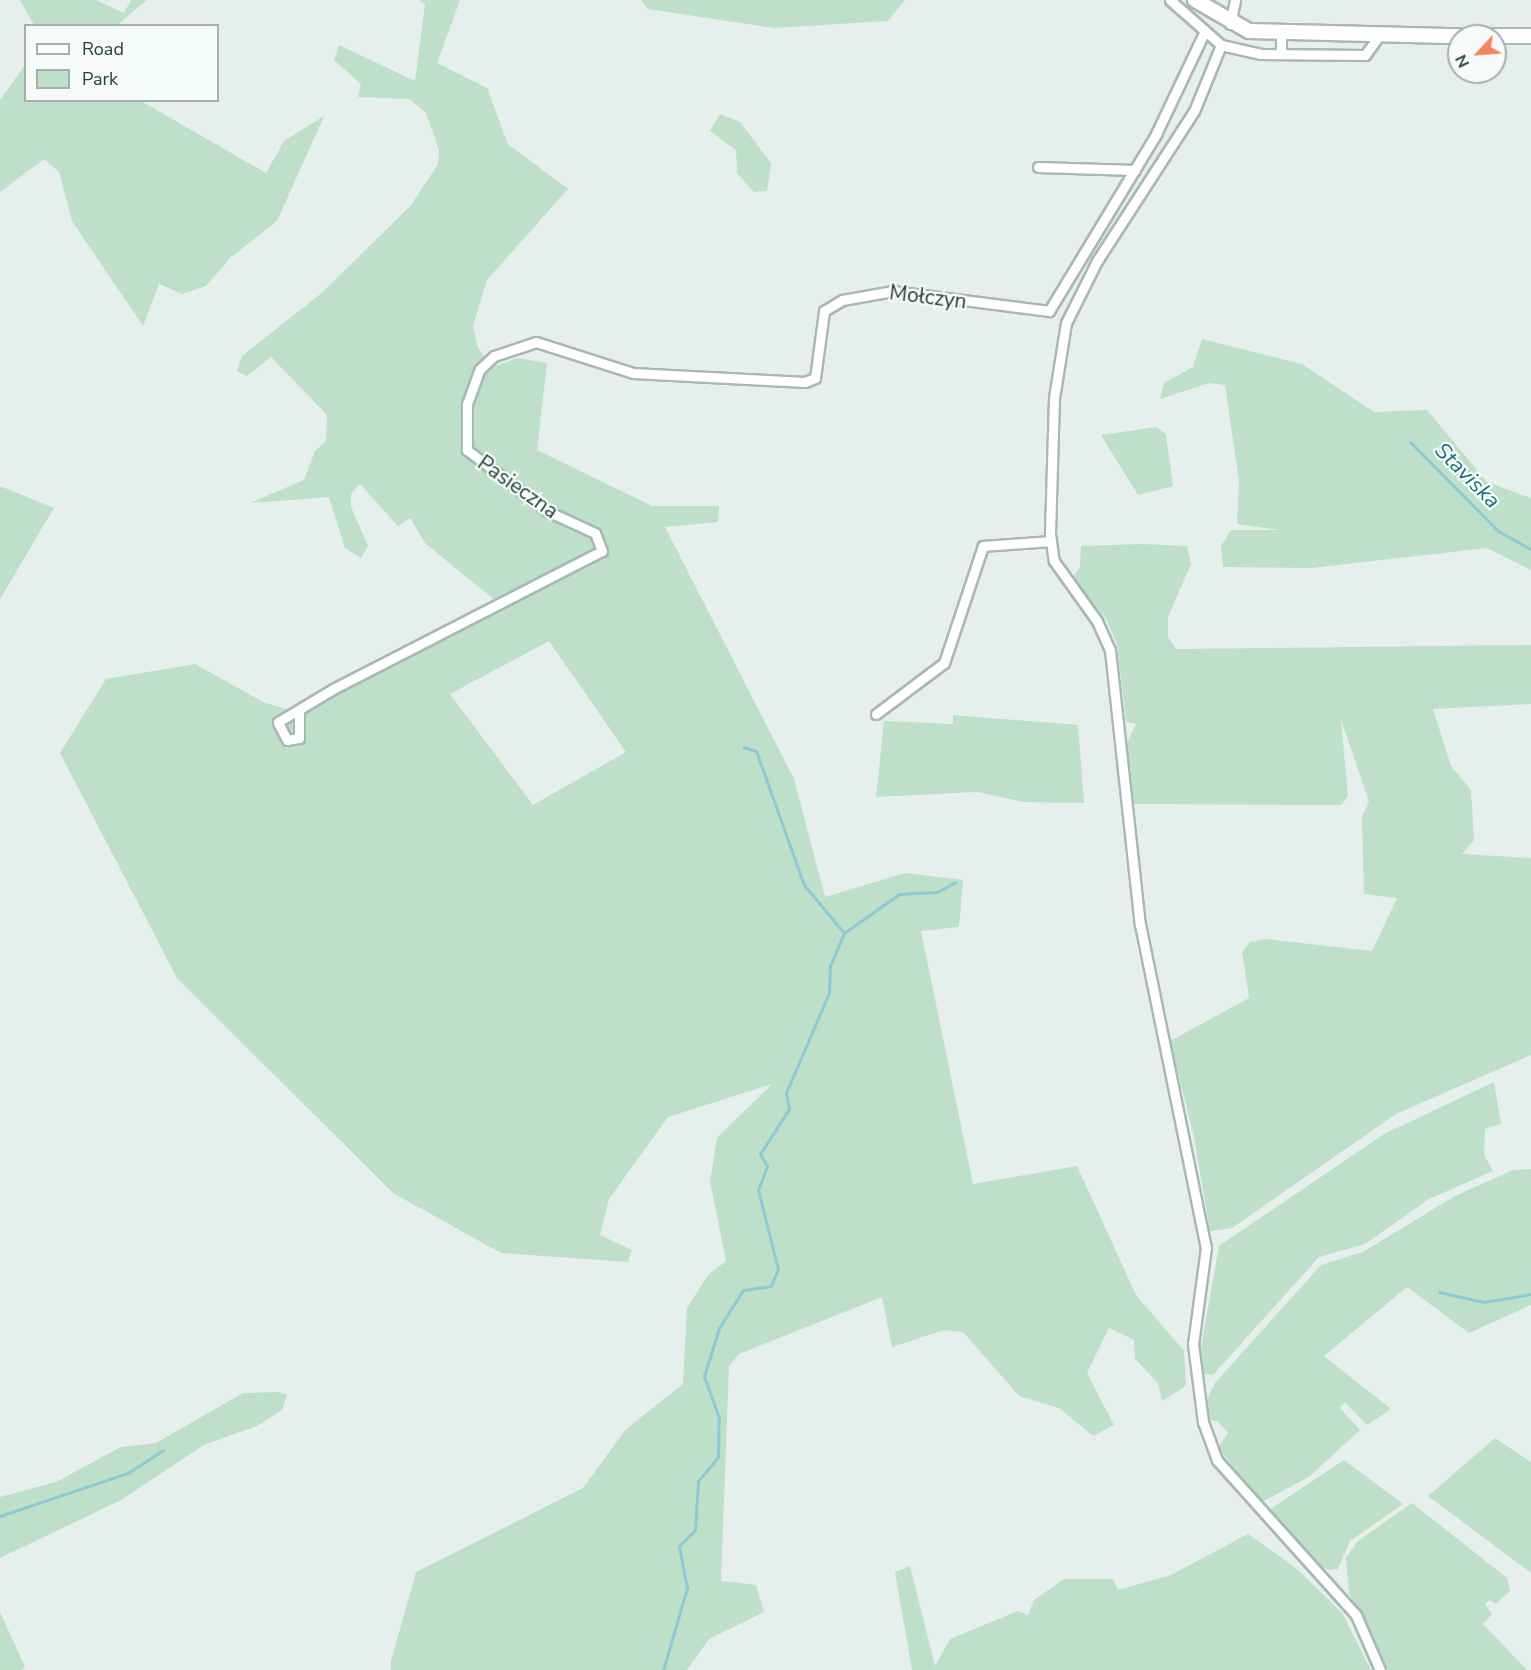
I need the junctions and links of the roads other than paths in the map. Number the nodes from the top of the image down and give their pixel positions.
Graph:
1 (1170, 0) edge
2 (1195, 0) edge
3 (1235, 0) edge
4 (1230, 24) junction
5 (1205, 31) junction
6 (1281, 33) junction
7 (1380, 36) junction
8 (1447, 36) edge
9 (1507, 36) edge
10 (1531, 36) edge
11 (1221, 45) junction
12 (1281, 54) junction
13 (1038, 167) dead end
14 (1135, 170) junction
15 (633, 374) joint
16 (1051, 541) junction
17 (299, 714) dead end
18 (876, 714) dead end
19 (1380, 1670) edge

1 - 5 street
2 - 4 street
3 - 4 street
4 - 6 street
5 - 11 street
5 - 14 street, Mołczyn
6 - 7 street
6 - 12 street
7 - 8 street
7 - 12 street
9 - 10 street
11 - 12 street
11 - 16 street
13 - 14 street
14 - 15 street, Mołczyn
15 - 17 street, Pasieczna
16 - 18 street
16 - 19 street

